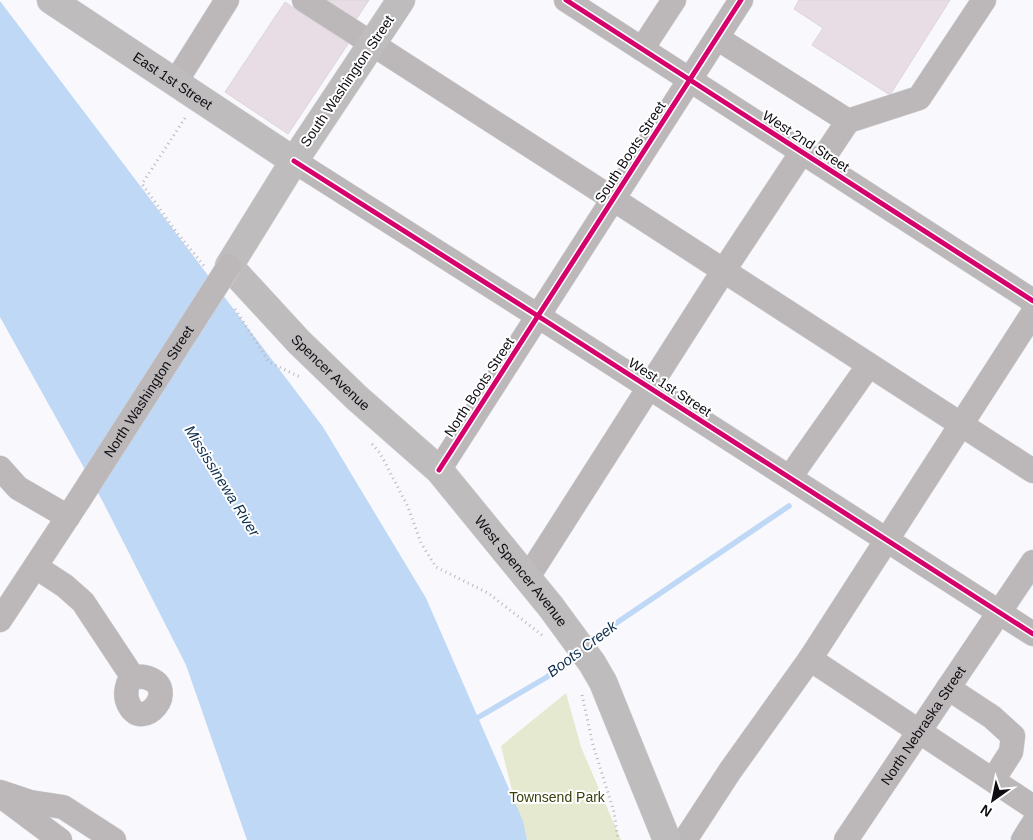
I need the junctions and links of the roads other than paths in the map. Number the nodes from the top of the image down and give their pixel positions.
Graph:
1 (51, 0) edge
2 (227, 0) edge
3 (304, 0) edge
4 (401, 0) edge
5 (674, 0) edge
6 (741, 0) edge
7 (984, 0) edge
8 (572, 1) edge
9 (716, 38) junction
10 (372, 44) junction
11 (642, 49) junction
12 (690, 80) junction
13 (175, 83) junction
14 (848, 121) junction
15 (811, 158) junction
16 (294, 162) junction
17 (613, 198) junction
18 (229, 266) junction
19 (724, 270) junction
20 (1033, 301) edge
21 (1033, 314) edge
22 (538, 316) junction
23 (869, 365) junction
24 (649, 387) junction
25 (961, 424) junction
26 (0, 468) edge
27 (439, 470) junction
28 (1033, 471) edge
29 (790, 477) junction
30 (74, 508) junction
31 (888, 540) junction
32 (1033, 562) edge
33 (36, 567) junction
34 (528, 577) junction
35 (1000, 612) junction
36 (0, 620) edge
37 (1033, 634) edge
38 (810, 659) junction
39 (132, 676) dead end
40 (948, 688) junction
41 (919, 732) junction
42 (993, 780) junction
43 (0, 793) edge
44 (1033, 807) edge
45 (1033, 824) edge
46 (60, 840) edge
47 (114, 840) edge
48 (667, 840) edge
49 (685, 840) edge
50 (846, 840) edge
51 (1023, 840) edge

1 - 13 main road, East 1st Street
2 - 13 street
3 - 10 street
4 - 10 main road, South Washington Street
5 - 11 street
6 - 9 street, South Boots Street
7 - 14 street
8 - 11 street, West 2nd Street
9 - 12 street, South Boots Street
9 - 14 street
10 - 16 main road, South Washington Street
10 - 17 street
11 - 12 street, West 2nd Street
12 - 15 street, West 2nd Street
12 - 17 street, South Boots Street
13 - 16 main road, East 1st Street
14 - 15 street
15 - 19 street
15 - 20 street, West 2nd Street
16 - 18 main road, North Washington Street
16 - 22 street, West 1st Street
17 - 19 street
17 - 22 street, South Boots Street
18 - 27 main road, Spencer Avenue
18 - 30 street, North Washington Street, bridge
19 - 23 street
19 - 24 street
21 - 25 street
22 - 24 street, West 1st Street
22 - 27 street, North Boots Street
23 - 25 street
23 - 29 street
24 - 29 street, West 1st Street
24 - 34 street
25 - 28 street
25 - 31 street
26 - 30 street
27 - 34 main road, West Spencer Avenue
29 - 31 street, West 1st Street
30 - 33 street, North Washington Street
31 - 35 street, West 1st Street
31 - 38 street
32 - 35 street, North Nebraska Street
33 - 36 street, North Washington Street
33 - 39 street
34 - 48 main road, West Spencer Avenue
35 - 37 street, West 1st Street
35 - 40 street, North Nebraska Street
38 - 41 street
38 - 49 street
40 - 41 street, North Nebraska Street
40 - 42 street
41 - 42 street
41 - 50 street, North Nebraska Street
42 - 44 street
43 - 46 street
43 - 47 street
45 - 51 street

